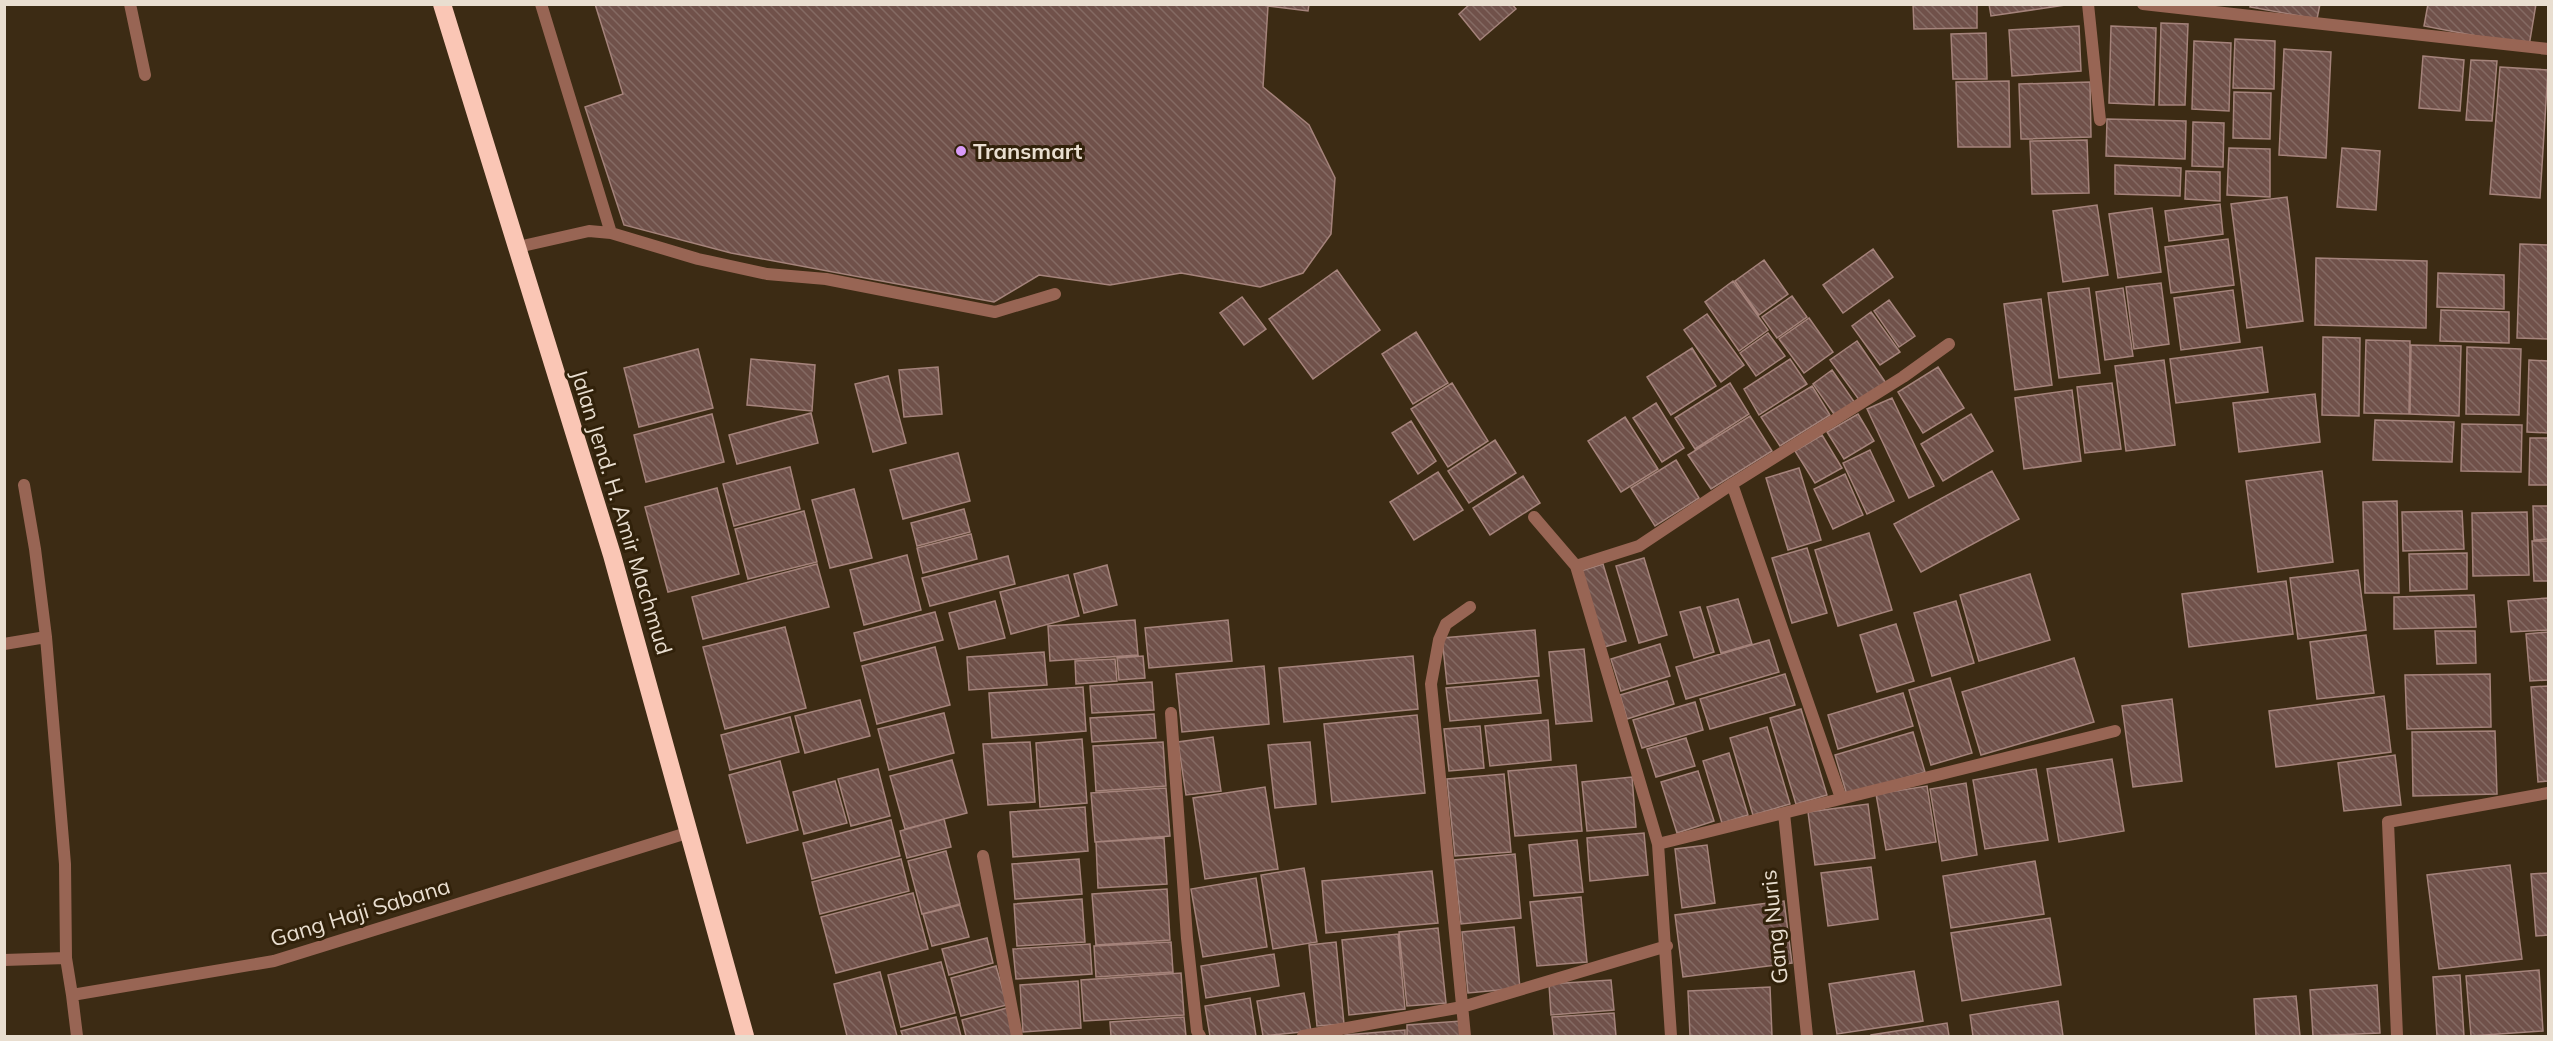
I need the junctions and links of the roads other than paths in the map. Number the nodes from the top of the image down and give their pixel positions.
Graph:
1 (130, 4) edge
2 (442, 4) edge
3 (541, 4) edge
4 (2088, 4) edge
5 (2143, 4) edge
6 (2548, 50) edge
7 (145, 75) dead end
8 (2100, 120) dead end
9 (611, 233) junction
10 (518, 247) junction
11 (1055, 294) dead end
12 (1949, 344) dead end
13 (1732, 484) junction
14 (24, 486) dead end
15 (1534, 517) dead end
16 (1576, 566) junction
17 (1470, 608) dead end
18 (46, 637) junction
19 (4, 644) edge
20 (1171, 713) dead end
21 (2115, 731) dead end
22 (2548, 793) edge
23 (1841, 798) junction
24 (1784, 813) junction
25 (690, 832) junction
26 (1658, 844) junction
27 (983, 856) dead end
28 (1667, 946) junction
29 (66, 958) junction
30 (4, 960) edge
31 (72, 995) junction
32 (1462, 1007) junction
33 (77, 1036) edge
34 (746, 1036) edge
35 (1017, 1036) edge
36 (1200, 1036) edge
37 (1303, 1036) edge
38 (1465, 1036) edge
39 (1671, 1036) edge
40 (1807, 1036) edge
41 (2397, 1036) edge

1 - 7 street
2 - 10 highway, Jalan Jend. H. Amir Machmud
3 - 9 street
4 - 8 street
5 - 6 street
9 - 10 street
9 - 11 street
10 - 25 highway, Jalan Jend. H. Amir Machmud
12 - 13 street
13 - 16 street
13 - 23 street
14 - 18 street
15 - 16 street
16 - 26 street
17 - 32 street
18 - 19 street
18 - 29 street
20 - 36 street
21 - 23 street
22 - 41 street
23 - 24 street
24 - 26 street
24 - 40 street, Gang Nuris
25 - 31 street, Gang Haji Sabana
25 - 34 highway, Jalan Jend. H. Amir Machmud
26 - 28 street
27 - 35 street
28 - 32 street
28 - 39 street
29 - 30 street
29 - 31 street
31 - 33 street
32 - 37 street
32 - 38 street

